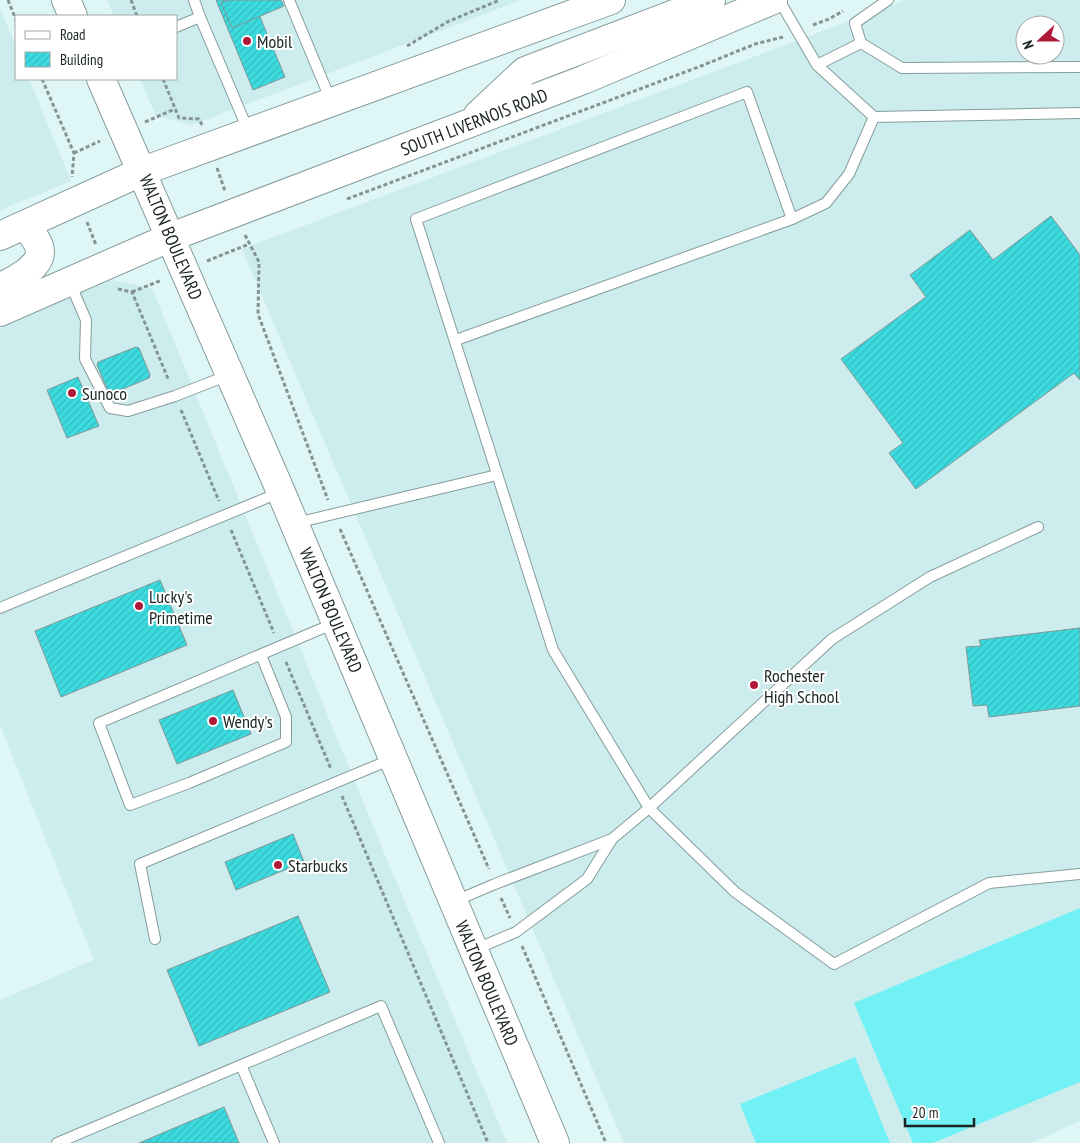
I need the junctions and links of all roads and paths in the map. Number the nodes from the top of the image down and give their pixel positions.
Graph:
1 (8, 0) edge
2 (66, 0) edge
3 (131, 0) edge
4 (194, 0) edge
5 (289, 0) edge
6 (610, 0) edge
7 (711, 0) edge
8 (773, 0) edge
9 (779, 0) edge
10 (888, 0) edge
11 (73, 15) edge
12 (137, 15) edge
13 (200, 17) junction
14 (15, 18) edge
15 (178, 26) edge
16 (776, 40) dead end
17 (861, 43) junction
18 (817, 65) junction
19 (1080, 67) edge
20 (42, 80) edge
21 (101, 80) edge
22 (163, 80) edge
23 (332, 102) junction
24 (1080, 114) edge
25 (874, 116) junction
26 (468, 125) junction
27 (249, 133) junction
28 (210, 147) junction
29 (143, 172) junction
30 (346, 199) dead end
31 (79, 200) junction
32 (792, 219) junction
33 (239, 224) junction
34 (25, 225) junction
35 (253, 231) dead end
36 (0, 236) edge
37 (171, 237) junction
38 (104, 266) junction
39 (70, 282) junction
40 (0, 288) edge
41 (0, 312) edge
42 (456, 340) junction
43 (230, 374) junction
44 (175, 396) junction
45 (497, 475) junction
46 (281, 492) junction
47 (333, 514) junction
48 (225, 515) junction
49 (294, 523) junction
50 (1038, 527) dead end
51 (0, 608) edge
52 (336, 623) junction
53 (280, 648) junction
54 (261, 655) junction
55 (393, 759) junction
56 (336, 783) junction
57 (649, 808) junction
58 (612, 839) junction
59 (1080, 874) edge
60 (495, 884) junction
61 (453, 902) junction
62 (516, 932) junction
63 (155, 939) dead end
64 (473, 950) junction
65 (241, 1065) junction
66 (56, 1143) edge
67 (274, 1143) edge
68 (439, 1143) edge
69 (488, 1143) edge
70 (555, 1143) edge
71 (606, 1143) edge

1 - 14 path
2 - 11 main road
3 - 12 path
4 - 13 lane
5 - 23 lane
6 - 23 main road
7 - 26 main road
8 - 26 main road, SOUTH LIVERNOIS ROAD
9 - 18 lane
10 - 17 lane
13 - 15 lane
13 - 27 lane
16 - 30 path
17 - 18 lane
17 - 19 lane
18 - 25 lane
20 - 31 path
21 - 29 main road, WALTON BOULEVARD
22 - 28 path
23 - 27 main road
24 - 25 lane
25 - 32 lane
26 - 33 main road, SOUTH LIVERNOIS ROAD
27 - 28 main road
28 - 29 main road
28 - 33 path
29 - 31 main road
29 - 37 main road, WALTON BOULEVARD
31 - 34 main road
31 - 38 path
32 - 42 lane
32 - 42 lane
33 - 35 path
33 - 37 main road, SOUTH LIVERNOIS ROAD
33 - 47 path
34 - 36 main road
34 - 40 main road
37 - 38 main road, SOUTH LIVERNOIS ROAD
37 - 43 main road, WALTON BOULEVARD
38 - 39 main road, SOUTH LIVERNOIS ROAD
38 - 44 path
39 - 41 main road, SOUTH LIVERNOIS ROAD
39 - 44 lane
42 - 45 lane
43 - 44 lane
43 - 46 main road, WALTON BOULEVARD
44 - 48 path
45 - 47 lane
45 - 57 lane
46 - 48 lane
46 - 49 main road, WALTON BOULEVARD
47 - 49 lane
47 - 60 path
48 - 51 lane
48 - 53 path
49 - 52 main road, WALTON BOULEVARD
50 - 57 lane
52 - 53 lane
52 - 55 main road, WALTON BOULEVARD
53 - 54 lane
53 - 56 path
54 - 54 lane
55 - 56 lane
55 - 61 main road, WALTON BOULEVARD
56 - 63 lane
56 - 69 path
57 - 58 lane
57 - 59 lane
58 - 60 lane
58 - 62 lane
60 - 61 lane
60 - 62 path
61 - 64 main road, WALTON BOULEVARD
62 - 64 lane
62 - 71 path
64 - 70 main road, WALTON BOULEVARD
65 - 66 lane
65 - 67 lane
65 - 68 lane

